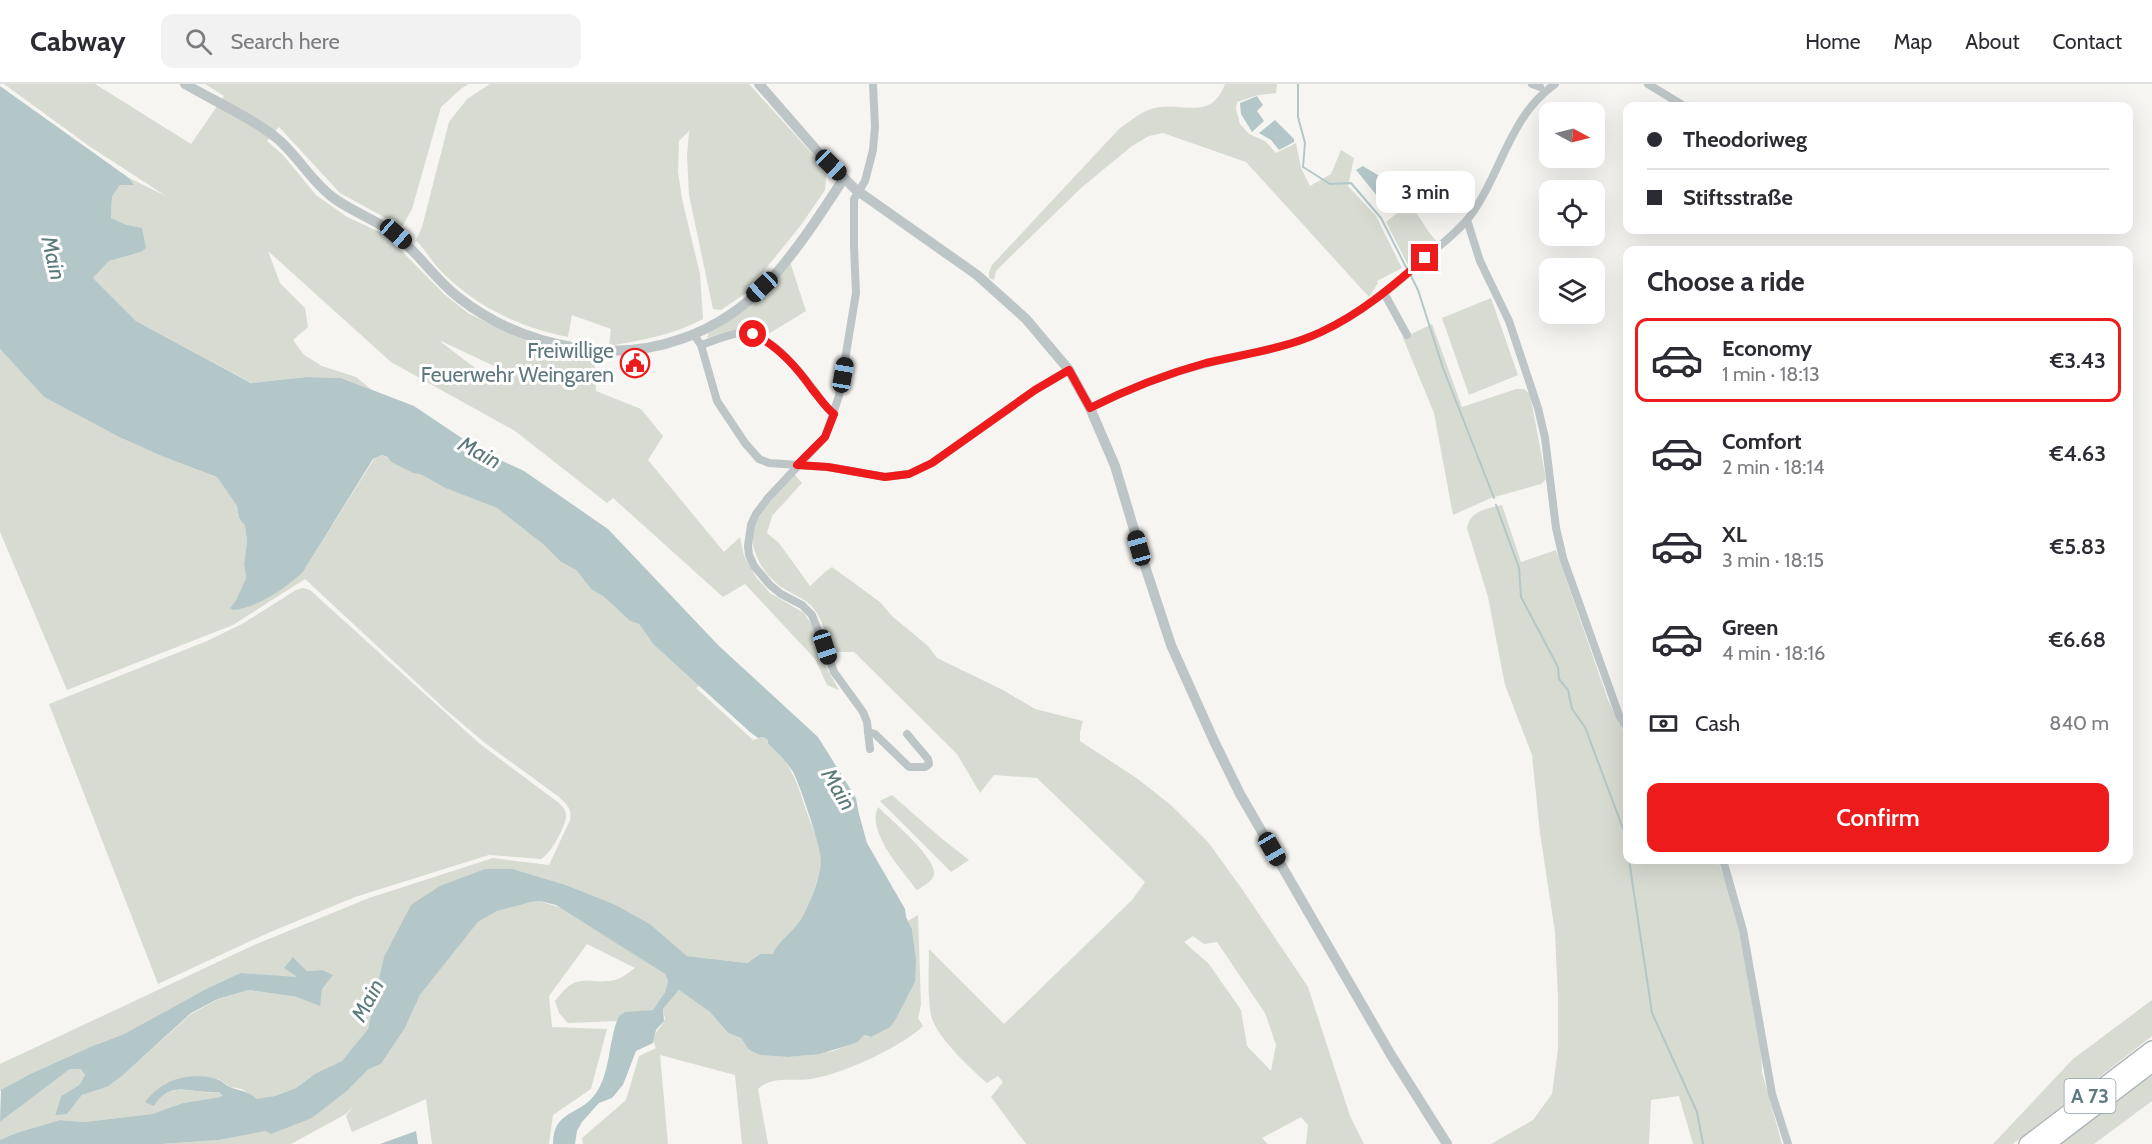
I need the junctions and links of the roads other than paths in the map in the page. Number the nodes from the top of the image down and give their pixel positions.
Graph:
1 (186, 84) edge
2 (759, 84) edge
3 (873, 84) edge
4 (1555, 84) edge
5 (1648, 84) edge
6 (1539, 87) edge
7 (1677, 102) edge
8 (844, 178) junction
9 (859, 191) junction
10 (1467, 220) junction
11 (1384, 293) junction
12 (694, 335) junction
13 (1407, 335) dead end
14 (701, 345) junction
15 (1069, 370) junction
16 (1090, 408) junction
17 (834, 414) junction
18 (797, 465) junction
19 (1623, 722) edge
20 (868, 732) junction
21 (907, 734) dead end
22 (870, 749) dead end
23 (1724, 864) edge
24 (2152, 1048) edge
25 (2152, 1064) edge
26 (1447, 1144) edge
27 (1788, 1144) edge
28 (2027, 1144) edge
29 (2047, 1144) edge

1 - 12 street
2 - 8 street
3 - 9 street
4 - 6 street
5 - 7 street
6 - 10 street
8 - 9 street
8 - 12 street
9 - 15 street
9 - 17 street
10 - 11 street
10 - 19 street
11 - 13 street
11 - 16 street
12 - 14 street
14 - 17 street
14 - 18 street
15 - 16 street
15 - 18 street
16 - 26 street
17 - 18 street
18 - 20 street
20 - 21 street
20 - 22 street
23 - 27 street
24 - 28 highway, A 73
25 - 29 highway, A 73

